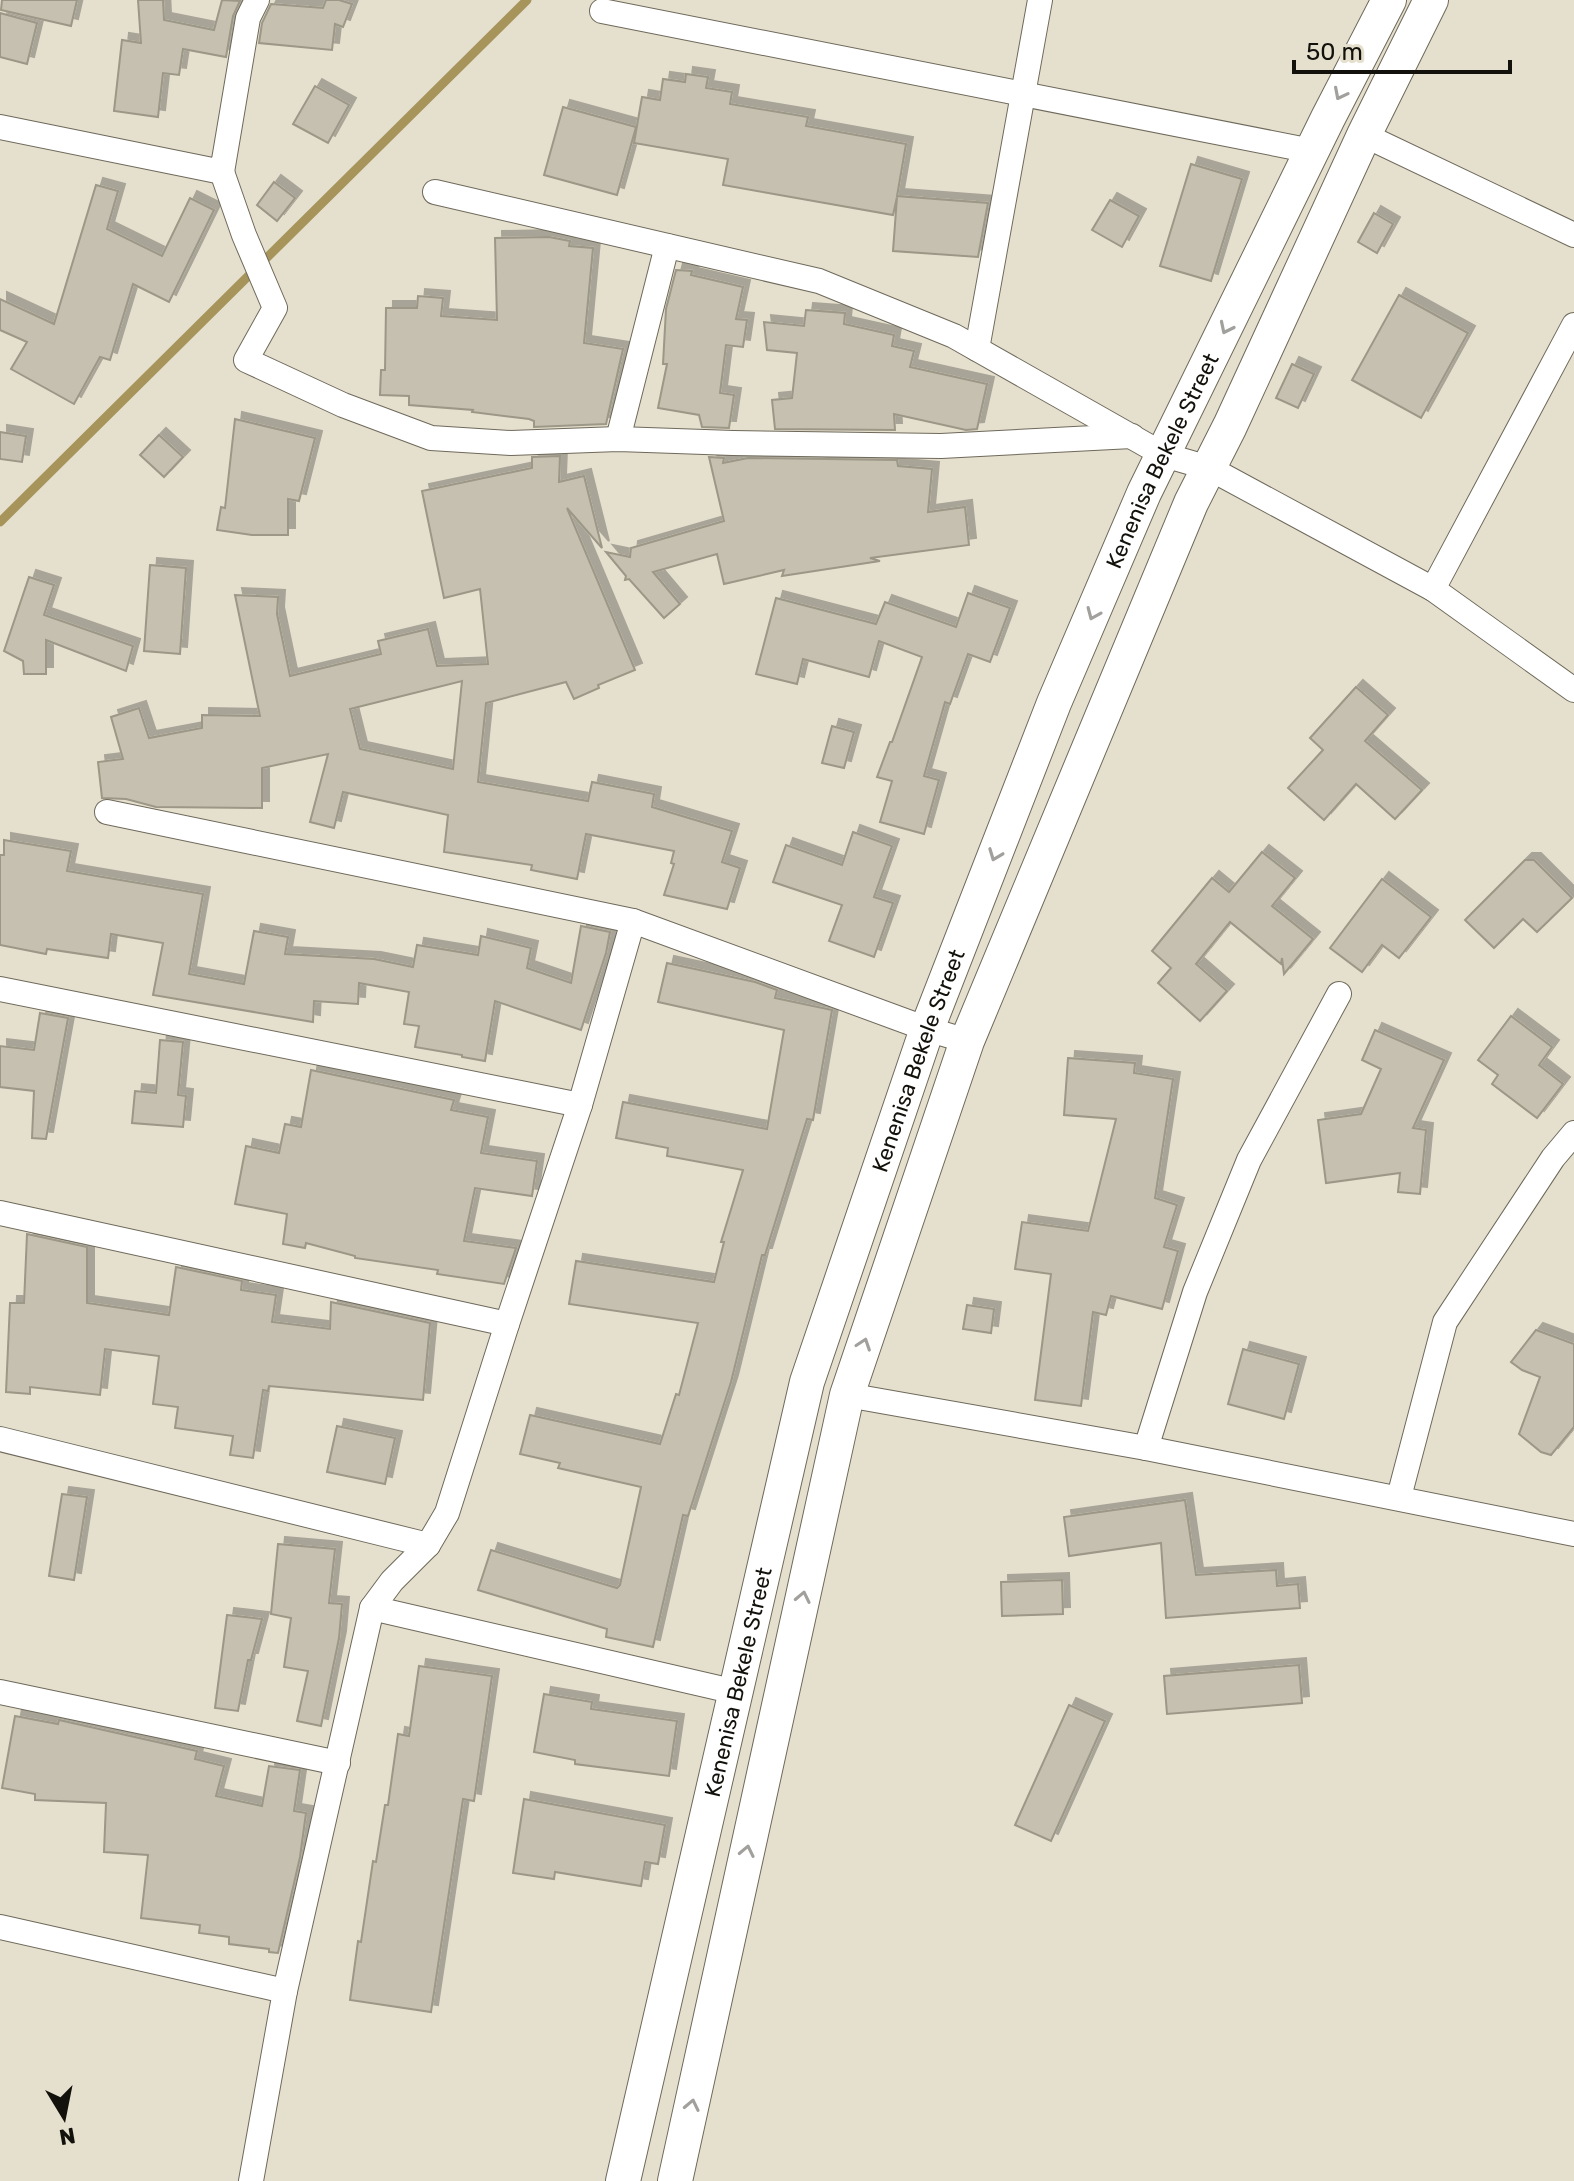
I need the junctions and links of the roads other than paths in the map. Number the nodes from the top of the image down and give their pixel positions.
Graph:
1 (257, 0) edge
2 (1040, 0) edge
3 (1389, 0) edge
4 (1431, 0) edge
5 (602, 11) dead end
6 (1024, 94) junction
7 (0, 127) edge
8 (1364, 135) junction
9 (1312, 151) junction
10 (222, 172) junction
11 (435, 192) dead end
12 (1574, 235) edge
13 (667, 246) junction
14 (1574, 325) edge
15 (977, 349) junction
16 (1132, 436) junction
17 (618, 439) junction
18 (1164, 455) junction
19 (1209, 468) junction
20 (1433, 589) junction
21 (1574, 690) edge
22 (107, 812) dead end
23 (633, 921) junction
24 (0, 989) edge
25 (1339, 994) dead end
26 (927, 1029) junction
27 (967, 1041) junction
28 (580, 1105) junction
29 (1574, 1133) edge
30 (0, 1213) edge
31 (507, 1324) junction
32 (847, 1395) junction
33 (0, 1439) edge
34 (1146, 1448) junction
35 (1399, 1497) junction
36 (1574, 1534) edge
37 (428, 1545) junction
38 (372, 1608) junction
39 (0, 1692) edge
40 (736, 1692) junction
41 (338, 1763) junction
42 (0, 1927) edge
43 (285, 1991) junction
44 (251, 2181) edge
45 (623, 2181) edge
46 (675, 2181) edge

1 - 10 street
2 - 6 street
3 -> 9 main road, Kenenisa Bekele Street
4 - 8 main road, Kenenisa Bekele Street
5 - 6 street
6 - 9 street
6 - 15 street
7 - 10 street
8 - 12 street
8 - 19 main road, Kenenisa Bekele Street
9 -> 18 main road, Kenenisa Bekele Street
10 - 17 street
11 - 13 street
13 - 15 street
13 - 17 street
14 - 20 street
15 - 16 street
16 - 17 street
16 - 18 street
18 - 19 street
18 -> 26 main road, Kenenisa Bekele Street
19 - 20 street
19 - 27 main road, Kenenisa Bekele Street
20 - 21 street
22 - 23 street
23 - 26 street
23 - 28 street
24 - 28 street
25 - 34 street
26 - 27 street
26 - 40 main road, Kenenisa Bekele Street
32 -> 27 main road, Kenenisa Bekele Street
28 - 31 street
29 - 35 street
30 - 31 street
31 - 37 street
32 - 34 street
46 -> 32 main road, Kenenisa Bekele Street
33 - 37 street
34 - 35 street
35 - 36 street
37 - 38 street
38 - 40 street
38 - 41 street
39 - 41 street
40 - 45 main road, Kenenisa Bekele Street
41 - 43 street
42 - 43 street
43 - 44 street

